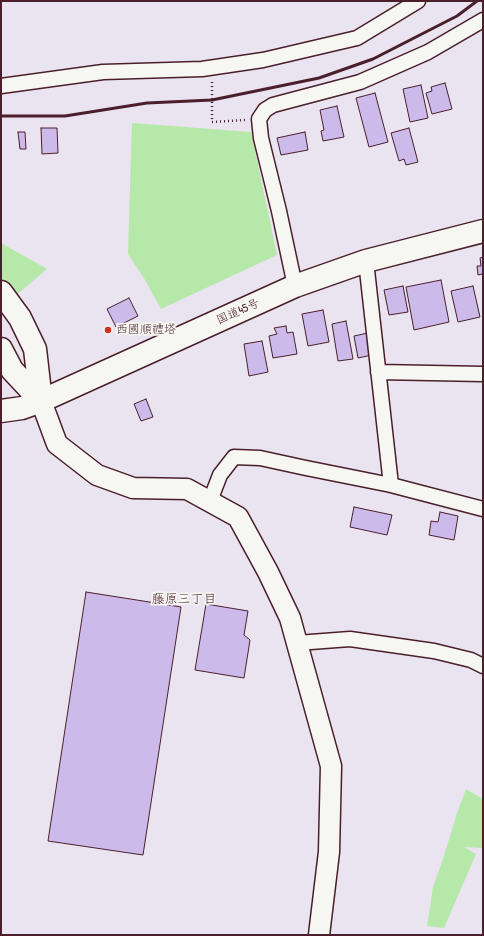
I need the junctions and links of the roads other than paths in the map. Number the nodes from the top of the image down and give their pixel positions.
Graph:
1 (418, 1) edge
2 (483, 20) edge
3 (1, 86) edge
4 (483, 231) edge
5 (366, 261) junction
6 (295, 286) junction
7 (1, 292) edge
8 (1, 349) edge
9 (378, 372) junction
10 (483, 374) edge
11 (41, 401) junction
12 (1, 412) edge
13 (390, 485) junction
14 (210, 501) junction
15 (483, 509) edge
16 (297, 643) junction
17 (483, 666) edge
18 (319, 935) edge

1 - 3 street
2 - 6 street
4 - 5 highway, 国道45号
5 - 6 highway, 国道45号
5 - 9 street
6 - 11 highway, 国道45号
7 - 11 highway
8 - 11 highway
9 - 10 street
9 - 13 street
11 - 12 highway, 国道45号
11 - 14 street
13 - 14 street
13 - 15 street
14 - 16 street
16 - 17 street
16 - 18 street

